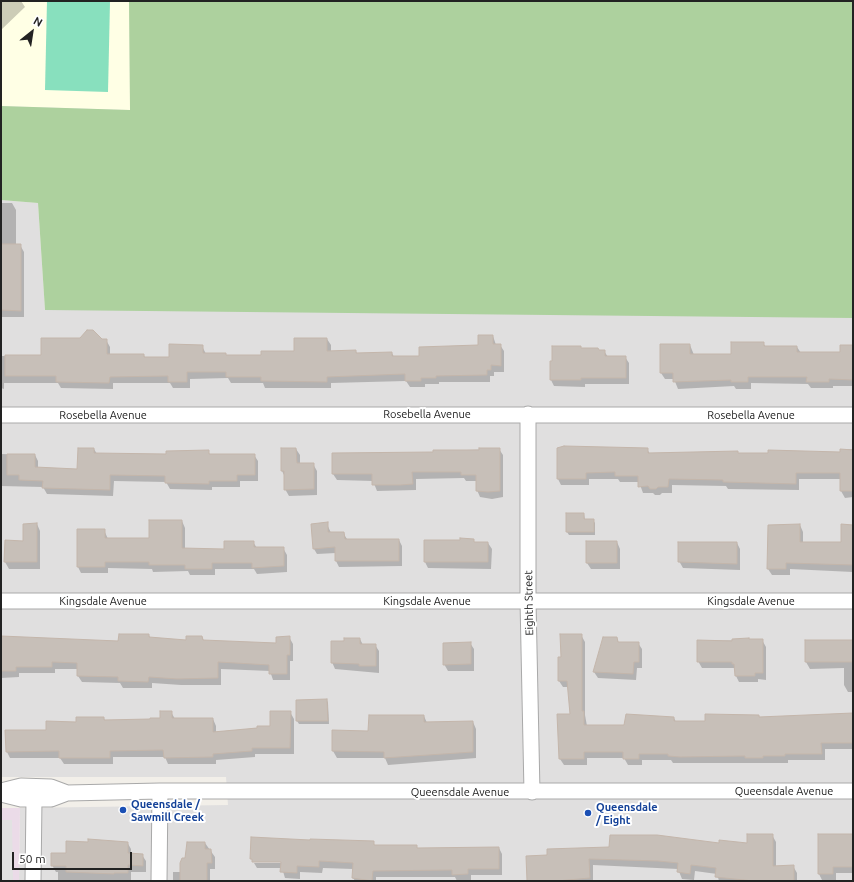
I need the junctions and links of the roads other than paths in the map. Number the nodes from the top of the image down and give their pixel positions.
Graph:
1 (528, 414) junction
2 (1, 415) edge
3 (853, 415) edge
4 (1, 601) edge
5 (528, 601) junction
6 (853, 601) edge
7 (1, 791) edge
8 (160, 791) junction
9 (853, 791) edge
10 (532, 792) junction
11 (67, 793) junction
12 (1, 794) edge
13 (34, 799) junction
14 (33, 881) edge
15 (160, 881) edge

1 - 2 street, Rosebella Avenue
1 - 3 street, Rosebella Avenue
1 - 5 street, Eighth Street
4 - 5 street, Kingsdale Avenue
5 - 6 street, Kingsdale Avenue
5 - 10 street, Eighth Street
7 - 11 street, Queensdale Avenue
8 - 10 street, Queensdale Avenue
8 - 11 street, Queensdale Avenue
8 - 15 street
9 - 10 street, Queensdale Avenue
11 - 13 street, Queensdale Avenue
12 - 13 street, Queensdale Avenue
13 - 14 street

